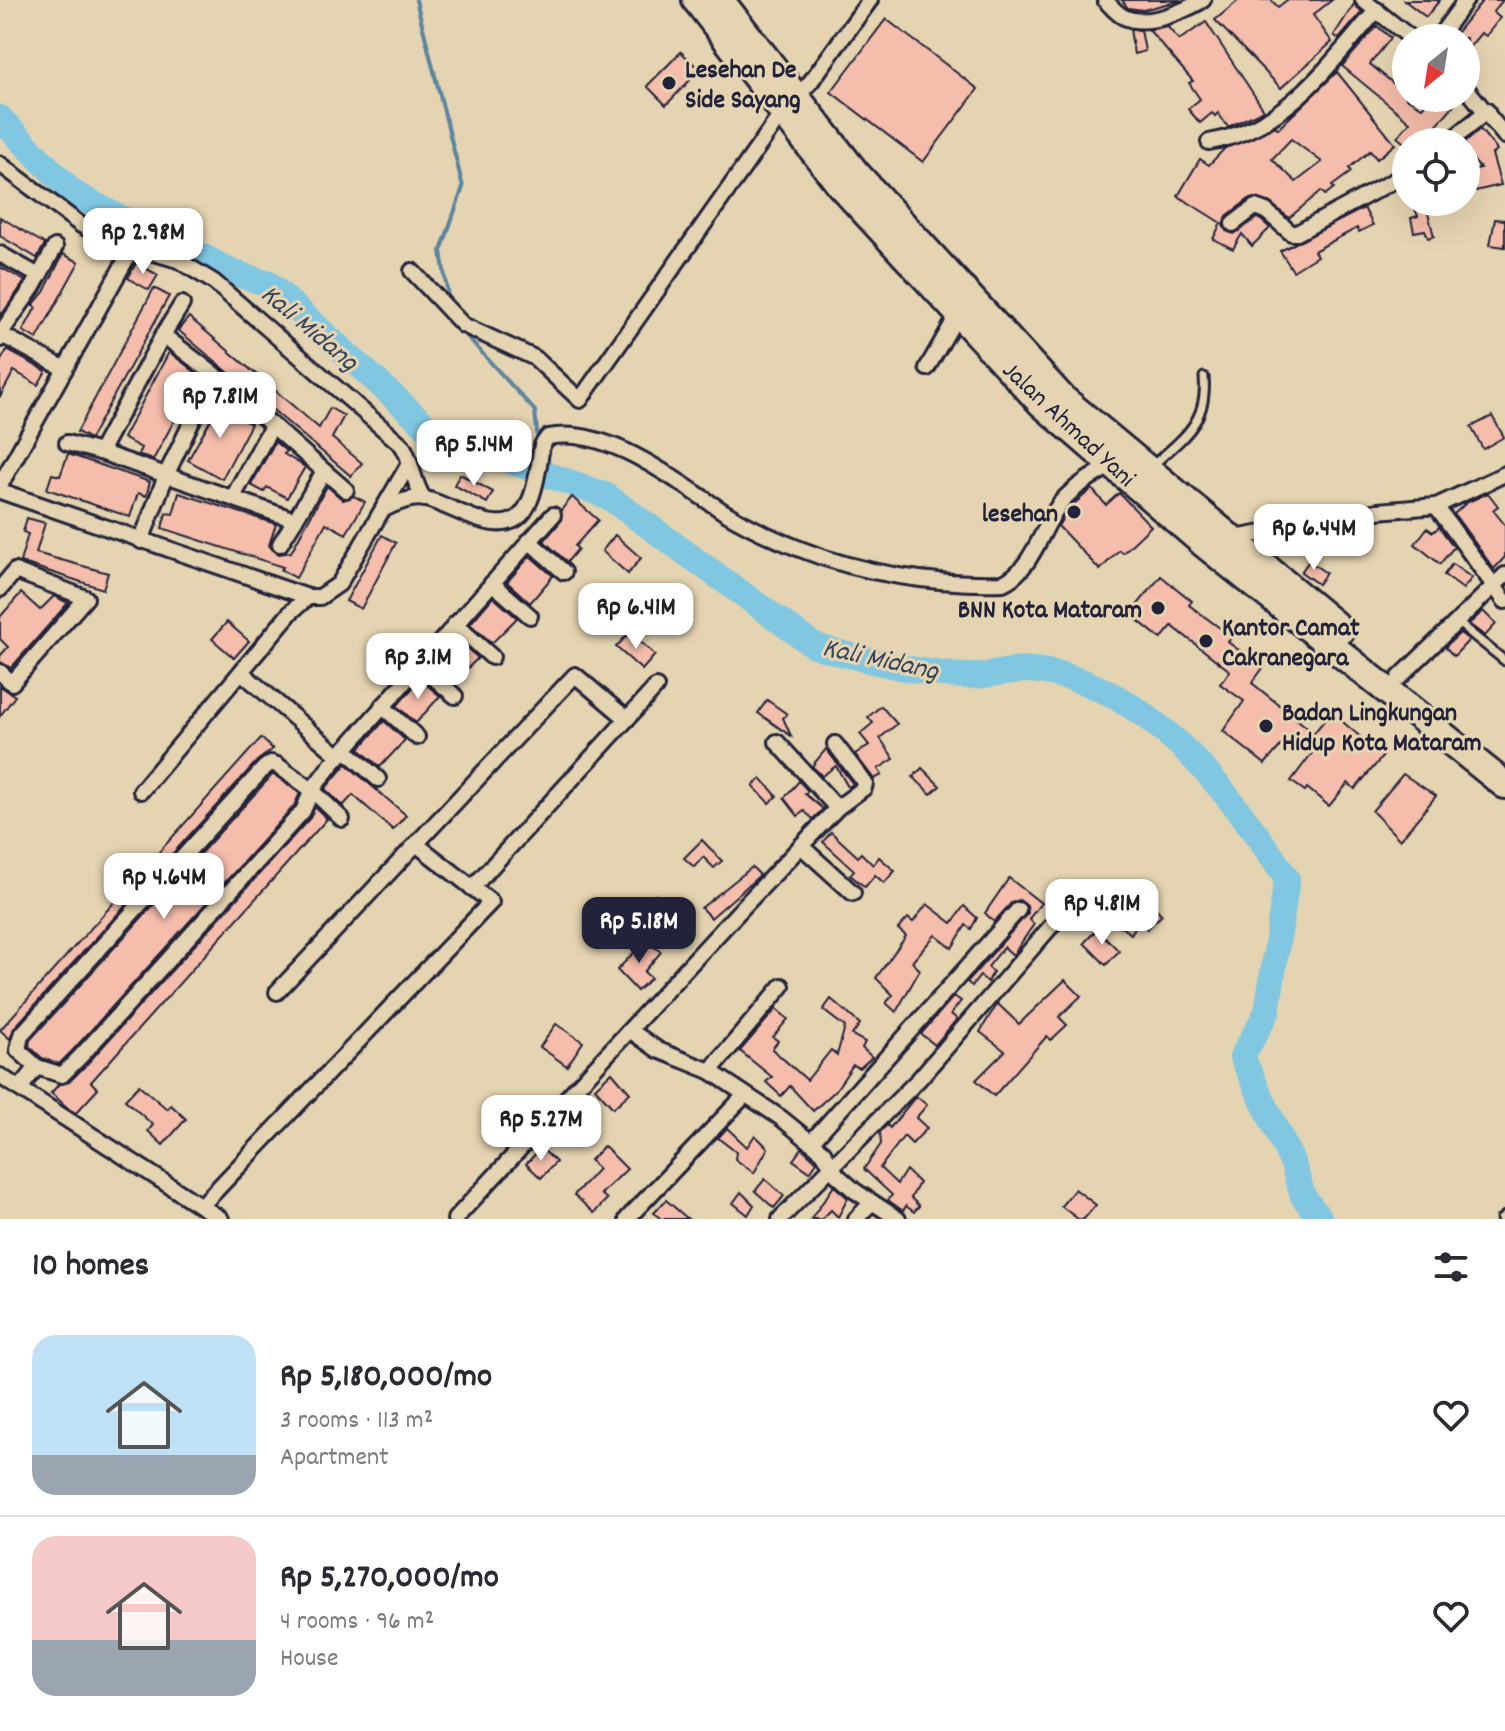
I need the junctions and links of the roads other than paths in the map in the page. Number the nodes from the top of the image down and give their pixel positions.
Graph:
1 (696, 0) edge
2 (720, 0) edge
3 (870, 0) edge
4 (1105, 0) edge
5 (1203, 0) edge
6 (1363, 0) edge
7 (1466, 0) edge
8 (1377, 10) junction
9 (1394, 24) edge
10 (1448, 24) edge
11 (1480, 103) edge
12 (788, 106) junction
13 (1487, 111) junction
14 (1466, 128) edge
15 (1505, 136) edge
16 (1209, 142) dead end
17 (0, 164) edge
18 (848, 178) junction
19 (1392, 182) edge
20 (1233, 224) dead end
21 (55, 247) dead end
22 (133, 247) junction
23 (0, 254) edge
24 (412, 271) dead end
25 (39, 276) junction
26 (182, 304) dead end
27 (958, 314) junction
28 (163, 335) junction
29 (1, 336) edge
30 (927, 368) dead end
31 (65, 369) junction
32 (1204, 377) dead end
33 (220, 379) junction
34 (272, 426) junction
35 (67, 443) dead end
36 (100, 452) junction
37 (409, 464) junction
38 (1112, 465) junction
39 (1148, 469) junction
40 (324, 471) junction
41 (167, 473) junction
42 (1505, 474) edge
43 (0, 485) edge
44 (346, 490) dead end
45 (0, 491) edge
46 (233, 497) junction
47 (424, 499) junction
48 (1436, 506) junction
49 (384, 509) junction
50 (553, 515) dead end
51 (1188, 516) junction
52 (295, 520) junction
53 (1230, 539) junction
54 (141, 541) junction
55 (529, 541) junction
56 (280, 544) dead end
57 (564, 572) dead end
58 (1505, 575) edge
59 (492, 583) junction
60 (1492, 588) junction
61 (0, 589) edge
62 (308, 597) junction
63 (1505, 601) edge
64 (530, 616) dead end
65 (1457, 622) junction
66 (455, 624) junction
67 (492, 657) dead end
68 (1505, 661) edge
69 (419, 665) junction
70 (0, 672) edge
71 (241, 672) junction
72 (1399, 678) junction
73 (656, 687) dead end
74 (455, 696) dead end
75 (382, 706) junction
76 (627, 719) junction
77 (417, 737) dead end
78 (777, 742) dead end
79 (835, 744) dead end
80 (338, 750) junction
81 (1505, 763) edge
82 (378, 779) dead end
83 (1505, 785) edge
84 (312, 790) junction
85 (141, 791) dead end
86 (837, 808) junction
87 (342, 819) dead end
88 (416, 844) junction
89 (801, 846) junction
90 (472, 888) junction
91 (853, 893) dead end
92 (1018, 910) dead end
93 (1059, 917) dead end
94 (782, 986) dead end
95 (277, 992) dead end
96 (631, 1031) junction
97 (37, 1067) junction
98 (710, 1071) junction
99 (0, 1076) edge
100 (20, 1088) junction
101 (745, 1095) junction
102 (812, 1141) junction
103 (831, 1165) junction
104 (872, 1202) junction
105 (201, 1206) junction
106 (221, 1219) edge
107 (455, 1219) edge
108 (627, 1219) edge
109 (780, 1219) edge
110 (856, 1219) edge
111 (898, 1219) edge

1 - 12 highway, Jalan Ahmad Yani
2 - 12 highway
3 - 12 street
4 - 5 street
6 - 8 street
7 - 10 street
8 - 9 street
8 - 16 street
11 - 13 street
12 - 18 highway, Jalan Ahmad Yani
12 - 24 street
13 - 14 street
13 - 15 street
17 - 22 street
18 - 27 highway, Jalan Ahmad Yani
18 - 39 highway
19 - 20 street
21 - 25 street
22 - 31 street
22 - 37 street
23 - 25 street
25 - 29 street
26 - 28 street
27 - 30 street
27 - 38 highway, Jalan Ahmad Yani
28 - 33 street
28 - 36 street
29 - 31 street
31 - 43 street
32 - 39 lane
33 - 34 street
33 - 41 street
34 - 40 street
34 - 46 street
35 - 36 street
36 - 41 street
37 - 47 street
37 - 49 street
38 - 47 street
38 - 51 highway, Jalan Ahmad Yani
39 - 51 highway
40 - 44 street
40 - 52 street
41 - 46 street
41 - 54 street
42 - 48 street
45 - 54 street
46 - 52 street
47 - 49 street
48 - 53 street
48 - 60 street
49 - 62 street
50 - 55 street
51 - 53 highway
51 - 83 highway, Jalan Ahmad Yani
52 - 56 street
53 - 72 highway
54 - 62 street
55 - 57 street
55 - 59 street
58 - 60 street
59 - 64 street
59 - 66 street
60 - 63 street
60 - 65 street
61 - 70 street
62 - 71 street
65 - 68 lane
65 - 72 street
66 - 67 street
66 - 69 street
69 - 74 street
69 - 75 street
71 - 80 street
71 - 85 street
72 - 81 highway
73 - 76 street
75 - 77 street
75 - 80 street
76 - 88 street
76 - 90 street
78 - 86 street
79 - 86 street
80 - 82 street
80 - 84 street
84 - 87 street
84 - 97 street
84 - 97 street
86 - 89 street
88 - 90 street
88 - 95 street
89 - 91 street
89 - 96 street
90 - 105 street
92 - 102 street
93 - 103 street
94 - 98 street
96 - 98 street
96 - 107 street
97 - 100 street
98 - 101 street
99 - 100 street
100 - 105 street
101 - 102 street
101 - 108 street
102 - 103 street
103 - 104 street
103 - 109 street
104 - 110 street
104 - 111 street
105 - 106 street

